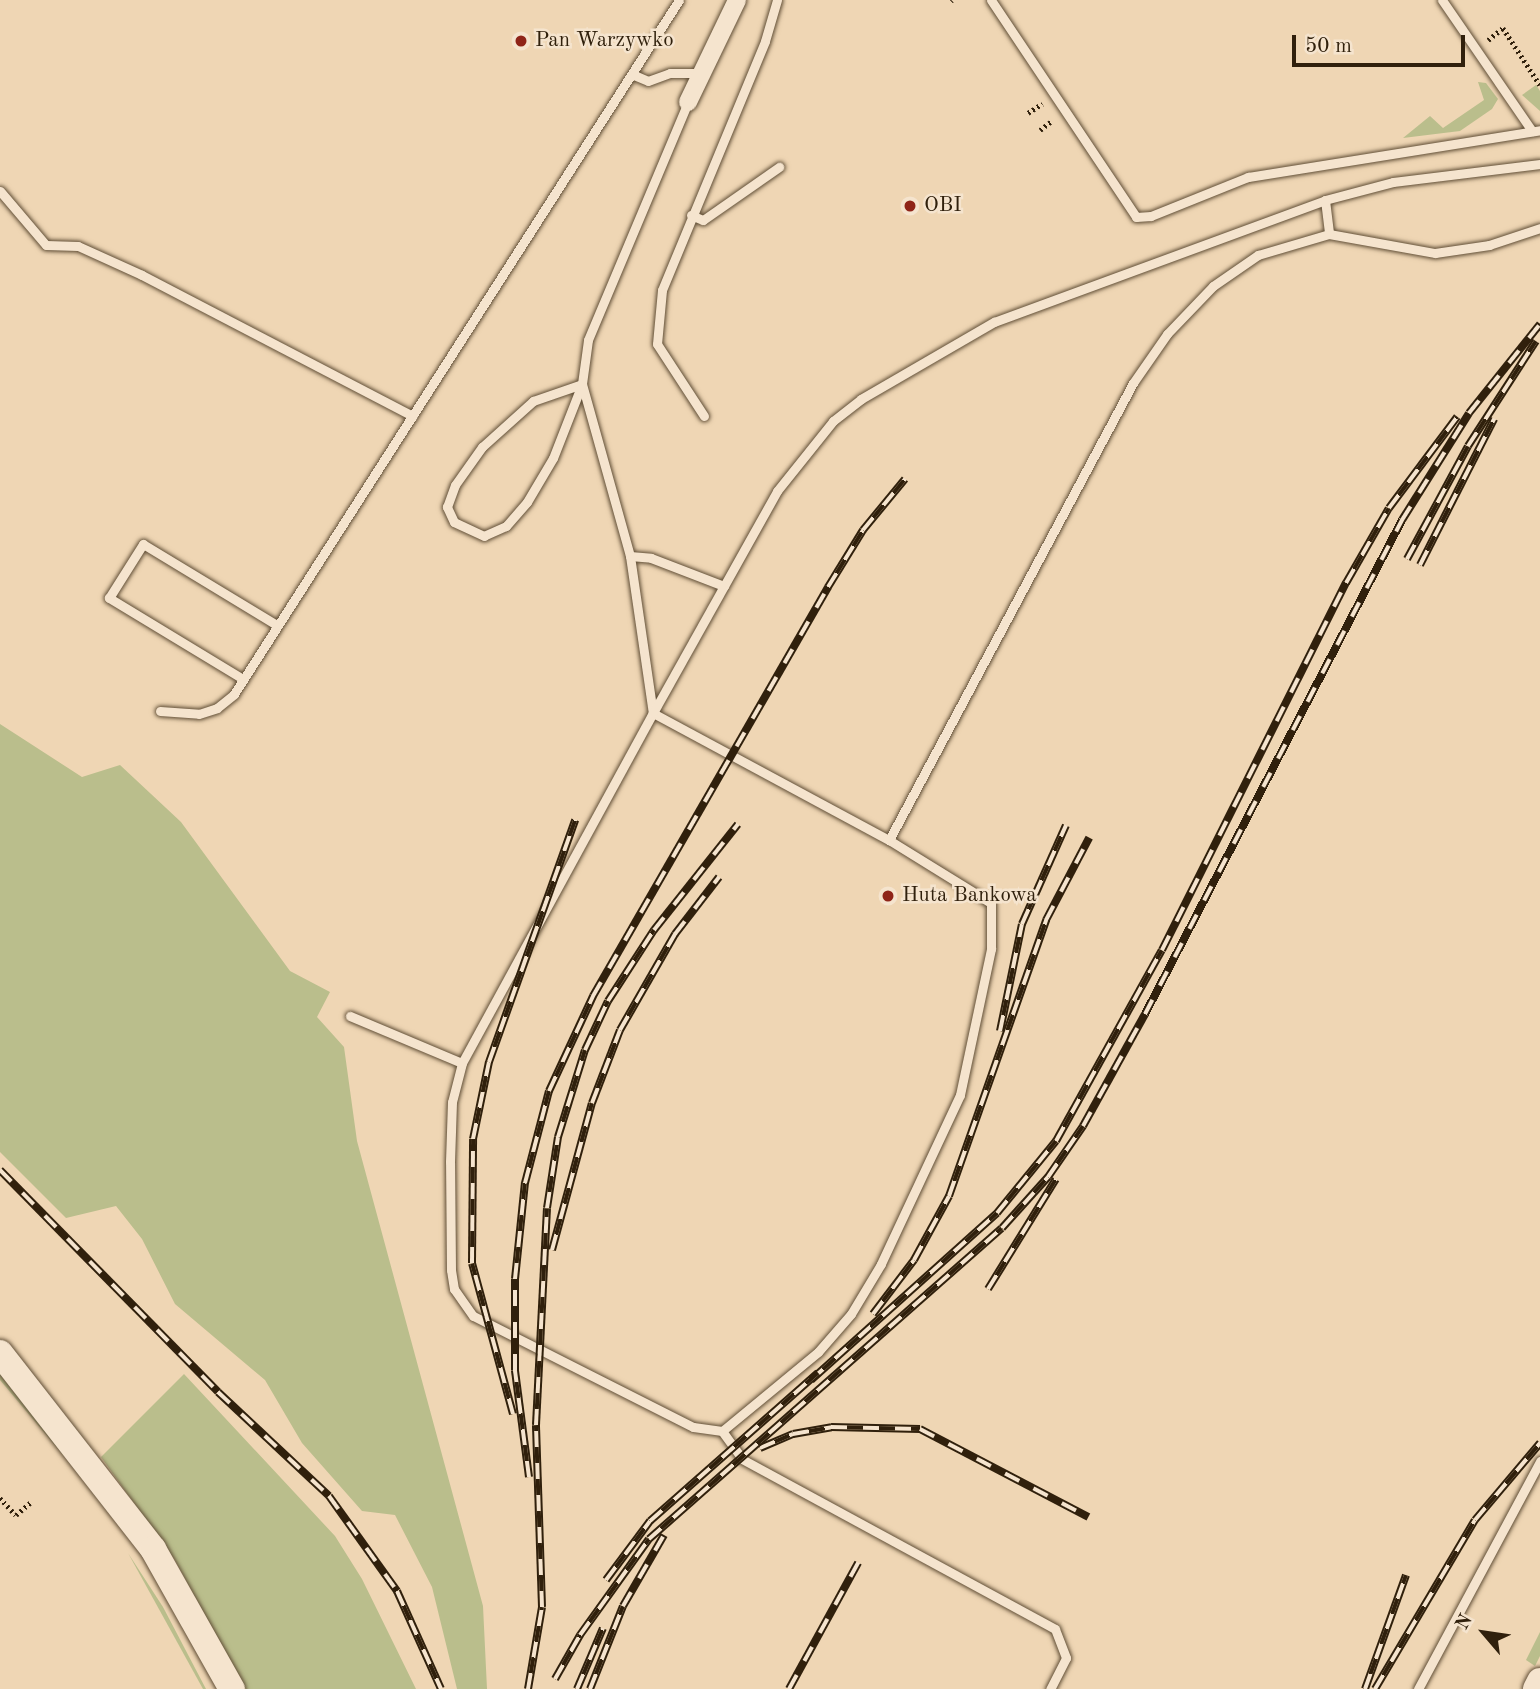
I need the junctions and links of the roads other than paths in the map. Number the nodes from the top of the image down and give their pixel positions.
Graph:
1 (679, 0) edge
2 (737, 0) edge
3 (777, 0) edge
4 (990, 0) edge
5 (1442, 0) edge
6 (699, 73) junction
7 (634, 75) junction
8 (688, 102) joint
9 (1536, 130) edge
10 (1540, 164) edge
11 (779, 167) dead end
12 (0, 191) edge
13 (1325, 200) junction
14 (691, 215) junction
15 (1540, 228) edge
16 (1329, 234) junction
17 (582, 384) junction
18 (413, 416) junction
19 (704, 416) dead end
20 (630, 556) junction
21 (724, 586) junction
22 (277, 625) junction
23 (243, 679) junction
24 (160, 712) dead end
25 (653, 713) junction
26 (888, 840) junction
27 (350, 1016) dead end
28 (462, 1063) junction
29 (0, 1353) edge
30 (722, 1431) junction
31 (1540, 1461) edge
32 (1540, 1681) edge
33 (232, 1689) edge
34 (1050, 1689) edge
35 (1418, 1689) edge
36 (1536, 1689) edge

1 - 7 lane
2 - 6 street
3 - 14 lane
4 - 9 lane
5 - 9 lane
6 - 7 lane
6 - 8 street
7 - 18 lane
8 - 17 lane
10 - 13 lane
11 - 14 lane
12 - 18 lane
13 - 16 lane
13 - 21 lane
14 - 19 lane
15 - 16 lane
16 - 26 lane
17 - 17 lane
17 - 20 lane
18 - 22 lane
20 - 21 lane
20 - 25 lane
21 - 25 lane
22 - 23 lane
22 - 23 lane
23 - 24 lane
25 - 26 lane
25 - 28 lane
26 - 30 lane
27 - 28 lane
28 - 30 lane
29 - 33 street
30 - 34 lane
31 - 35 lane
32 - 36 street

